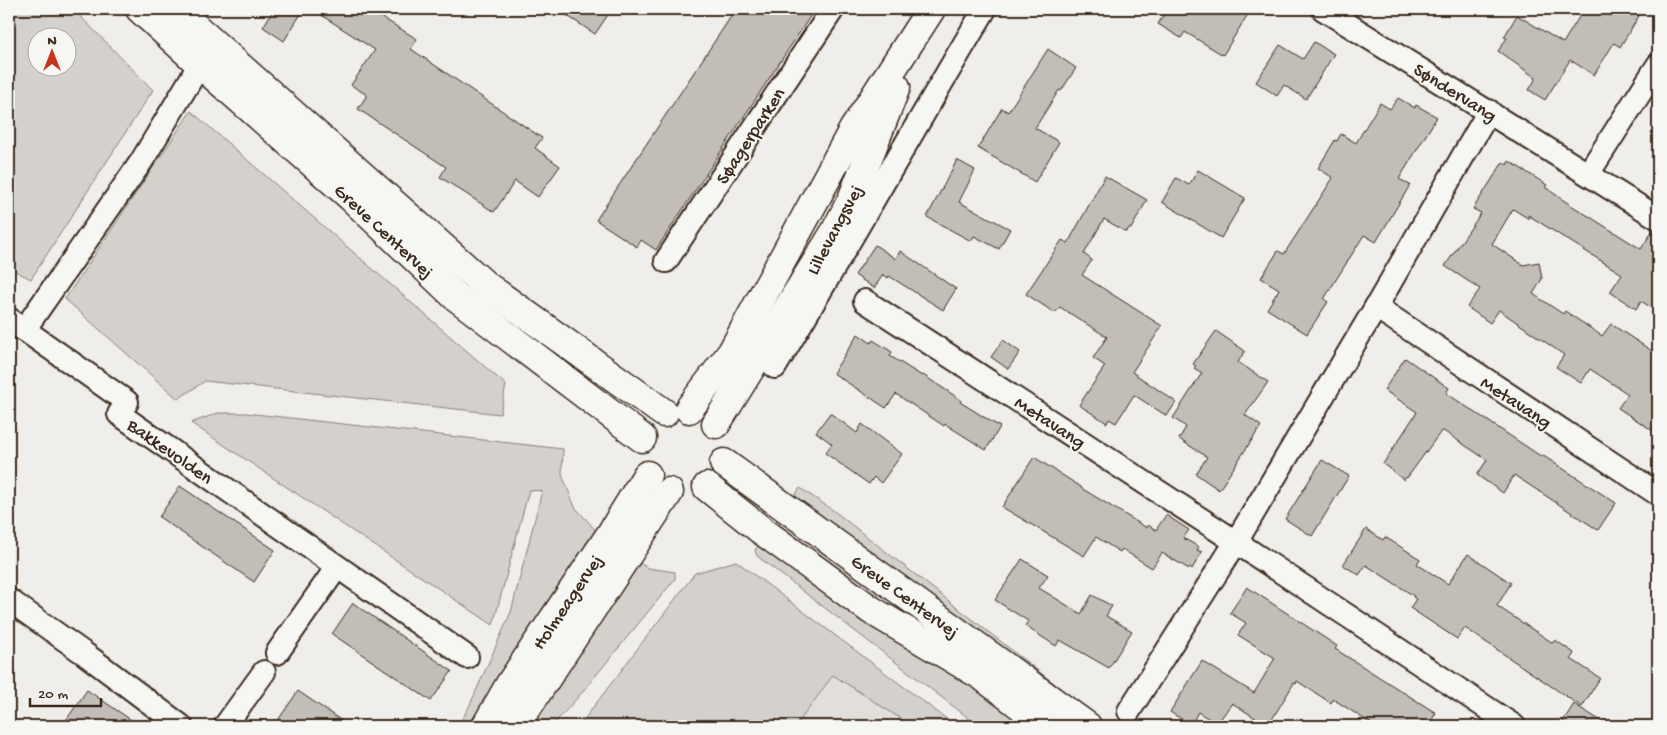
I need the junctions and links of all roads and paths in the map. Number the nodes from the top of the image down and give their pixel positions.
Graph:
1 (140, 9) edge
2 (175, 9) edge
3 (833, 9) edge
4 (985, 9) edge
5 (1323, 9) edge
6 (927, 15) edge
7 (1349, 16) edge
8 (206, 53) junction
9 (1658, 65) edge
10 (1489, 111) junction
11 (1588, 174) junction
12 (1658, 218) edge
13 (666, 261) dead end
14 (865, 301) dead end
15 (1376, 308) junction
16 (16, 325) edge
17 (776, 367) dead end
18 (677, 411) junction
19 (716, 424) junction
20 (642, 438) junction
21 (724, 463) junction
22 (647, 475) junction
23 (707, 487) junction
24 (669, 492) junction
25 (1658, 494) edge
26 (1236, 542) junction
27 (338, 567) junction
28 (9, 600) edge
29 (277, 653) dead end
30 (467, 657) dead end
31 (264, 672) dead end
32 (1129, 711) dead end
33 (181, 726) edge
34 (225, 726) edge
35 (486, 726) edge
36 (515, 726) edge
37 (1047, 726) edge
38 (1087, 726) edge
39 (1514, 726) edge

1 - 8 street, Greve Centervej
2 - 8 street, Greve Centervej
3 - 13 street, Søagerparken
4 - 17 street, Lillevangsvej
5 - 7 street, Søndervang
6 - 18 street, Lillevangsvej
6 - 19 street, Lillevangsvej
7 - 10 street, Søndervang
8 - 16 street, Bakkevolden
8 - 18 street, Greve Centervej
8 - 20 street, Greve Centervej
9 - 11 street
10 - 11 street, Søndervang
10 - 15 street
11 - 12 street, Søndervang
14 - 26 street, Metavang
15 - 25 street, Metavang
15 - 26 street
16 - 27 street, Bakkevolden
18 - 19 street
18 - 20 street
19 - 21 street
20 - 22 street
21 - 23 street
21 - 38 street, Greve Centervej
22 - 24 street
22 - 35 street, Holmeagervej
23 - 24 street
23 - 37 street, Greve Centervej
24 - 36 street, Holmeagervej
26 - 32 street
26 - 39 street, Metavang
27 - 29 street
27 - 30 street, Bakkevolden
28 - 33 street
31 - 34 street

